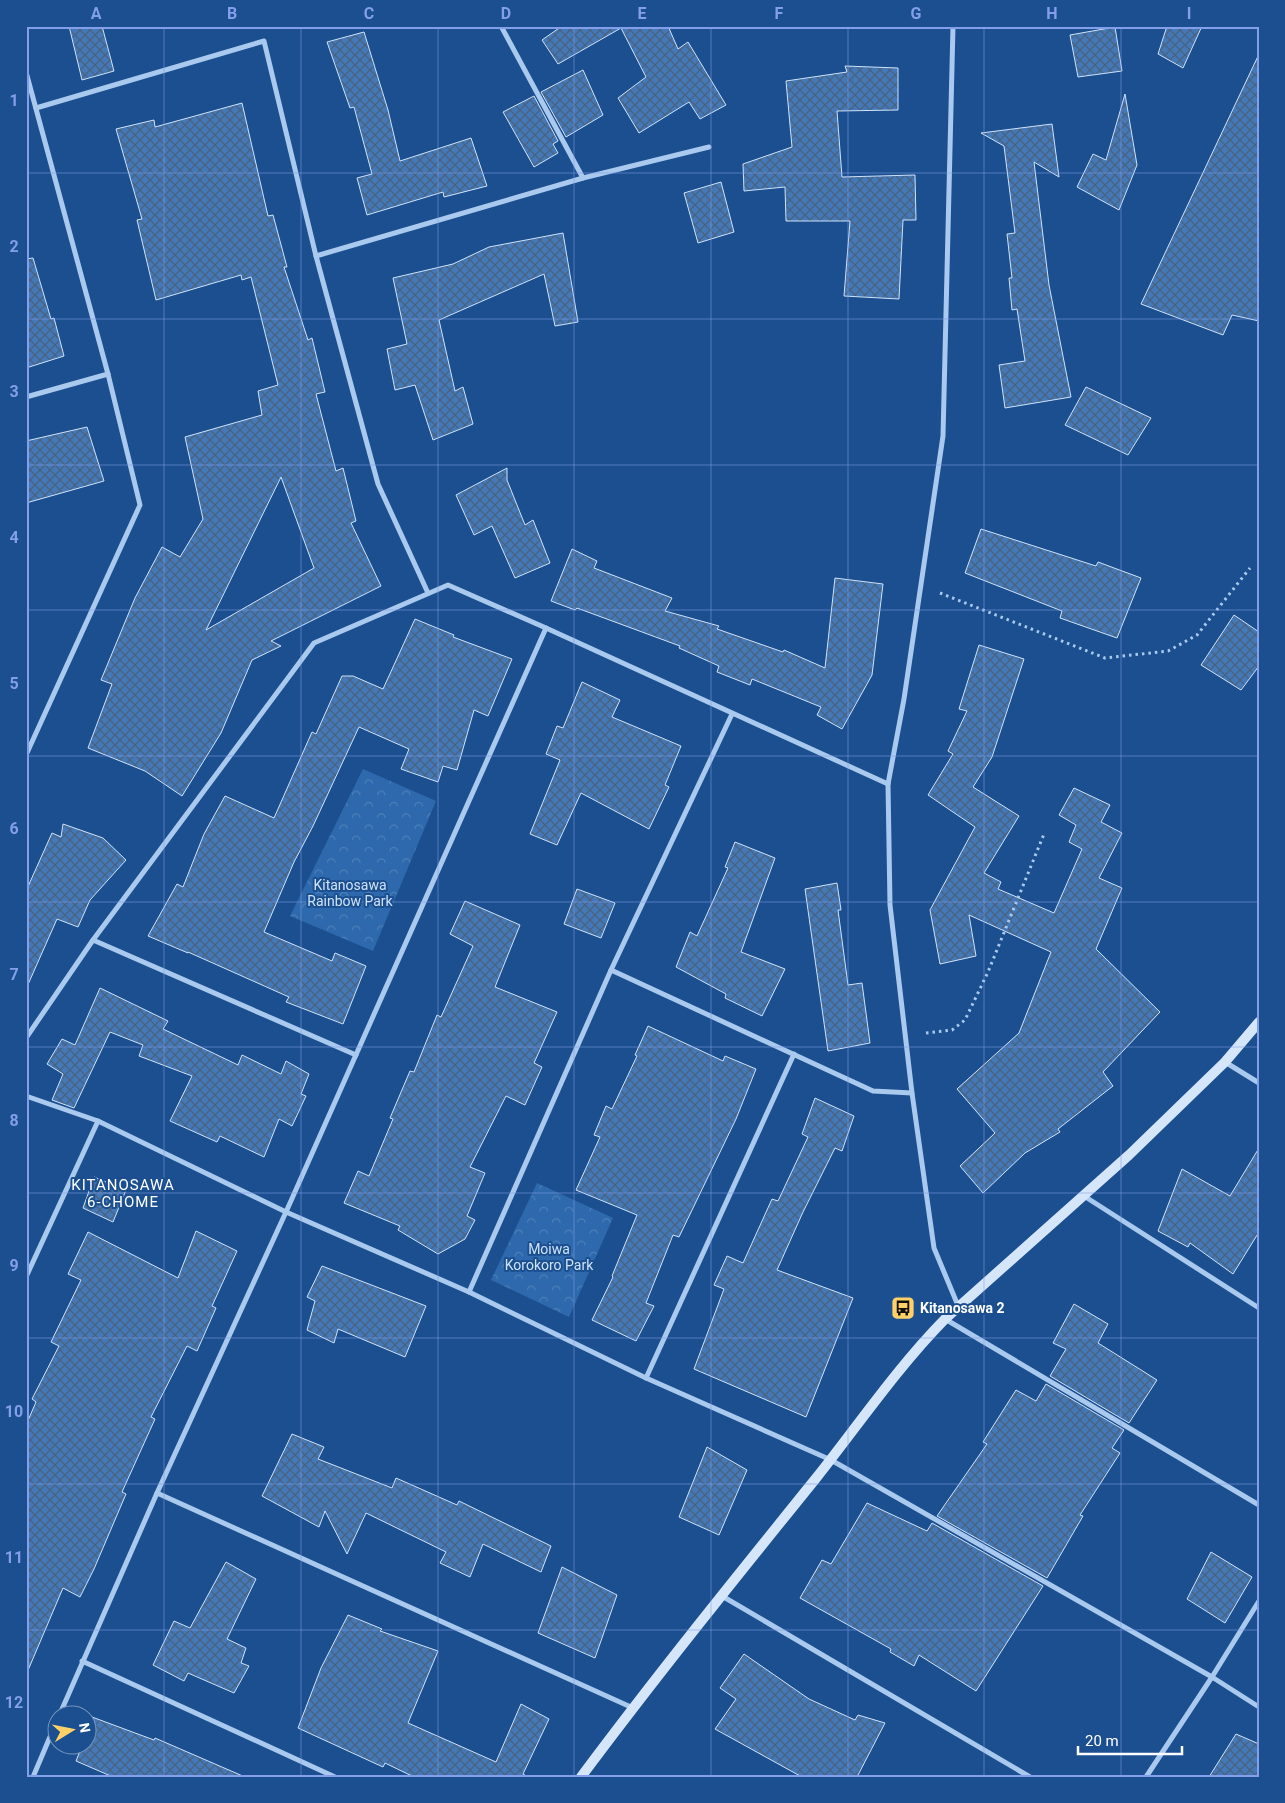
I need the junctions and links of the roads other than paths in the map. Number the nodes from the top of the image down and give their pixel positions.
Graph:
1 (501, 26) edge
2 (953, 26) edge
3 (26, 72) edge
4 (36, 108) junction
5 (709, 147) dead end
6 (583, 178) junction
7 (316, 256) junction
8 (108, 374) junction
9 (26, 397) edge
10 (428, 593) junction
11 (546, 628) junction
12 (732, 714) junction
13 (26, 755) edge
14 (888, 784) junction
15 (93, 940) junction
16 (611, 970) junction
17 (1259, 1022) edge
18 (26, 1038) edge
19 (794, 1054) junction
20 (356, 1055) junction
21 (1224, 1062) junction
22 (1259, 1084) edge
23 (912, 1093) junction
24 (26, 1096) edge
25 (98, 1122) junction
26 (1084, 1196) junction
27 (286, 1212) junction
28 (26, 1277) edge
29 (469, 1292) junction
30 (959, 1308) junction
31 (1259, 1308) edge
32 (945, 1319) junction
33 (646, 1378) junction
34 (831, 1460) junction
35 (157, 1493) junction
36 (1259, 1505) edge
37 (722, 1596) junction
38 (1259, 1601) edge
39 (82, 1661) junction
40 (1212, 1677) junction
41 (63, 1706) edge
42 (1259, 1706) edge
43 (633, 1708) junction
44 (48, 1741) edge
45 (33, 1777) edge
46 (335, 1777) edge
47 (581, 1777) edge
48 (1030, 1777) edge
49 (1146, 1777) edge

1 - 6 street
2 - 14 street
3 - 4 street
4 - 7 street
4 - 8 street
5 - 6 street
6 - 7 street
7 - 10 street
8 - 9 street
8 - 13 street
10 - 11 street
10 - 15 street
11 - 12 street
11 - 20 street
12 - 14 street
12 - 16 street
14 - 23 street
15 - 18 street
15 - 20 street
16 - 19 street
16 - 29 street
17 - 21 street
19 - 23 street
19 - 33 street
20 - 27 street
21 - 22 street
21 - 26 street
23 - 30 street
24 - 25 street
25 - 27 street
25 - 28 street
26 - 30 street
26 - 31 street
27 - 29 street
27 - 35 street
29 - 33 street
30 - 32 street
32 - 34 street
32 - 36 street
33 - 34 street
34 - 37 street
34 - 40 street
35 - 39 street
35 - 43 street
37 - 43 street
37 - 48 street
38 - 40 street
39 - 41 street
39 - 46 street
40 - 42 street
40 - 49 street
43 - 47 street
44 - 45 street

